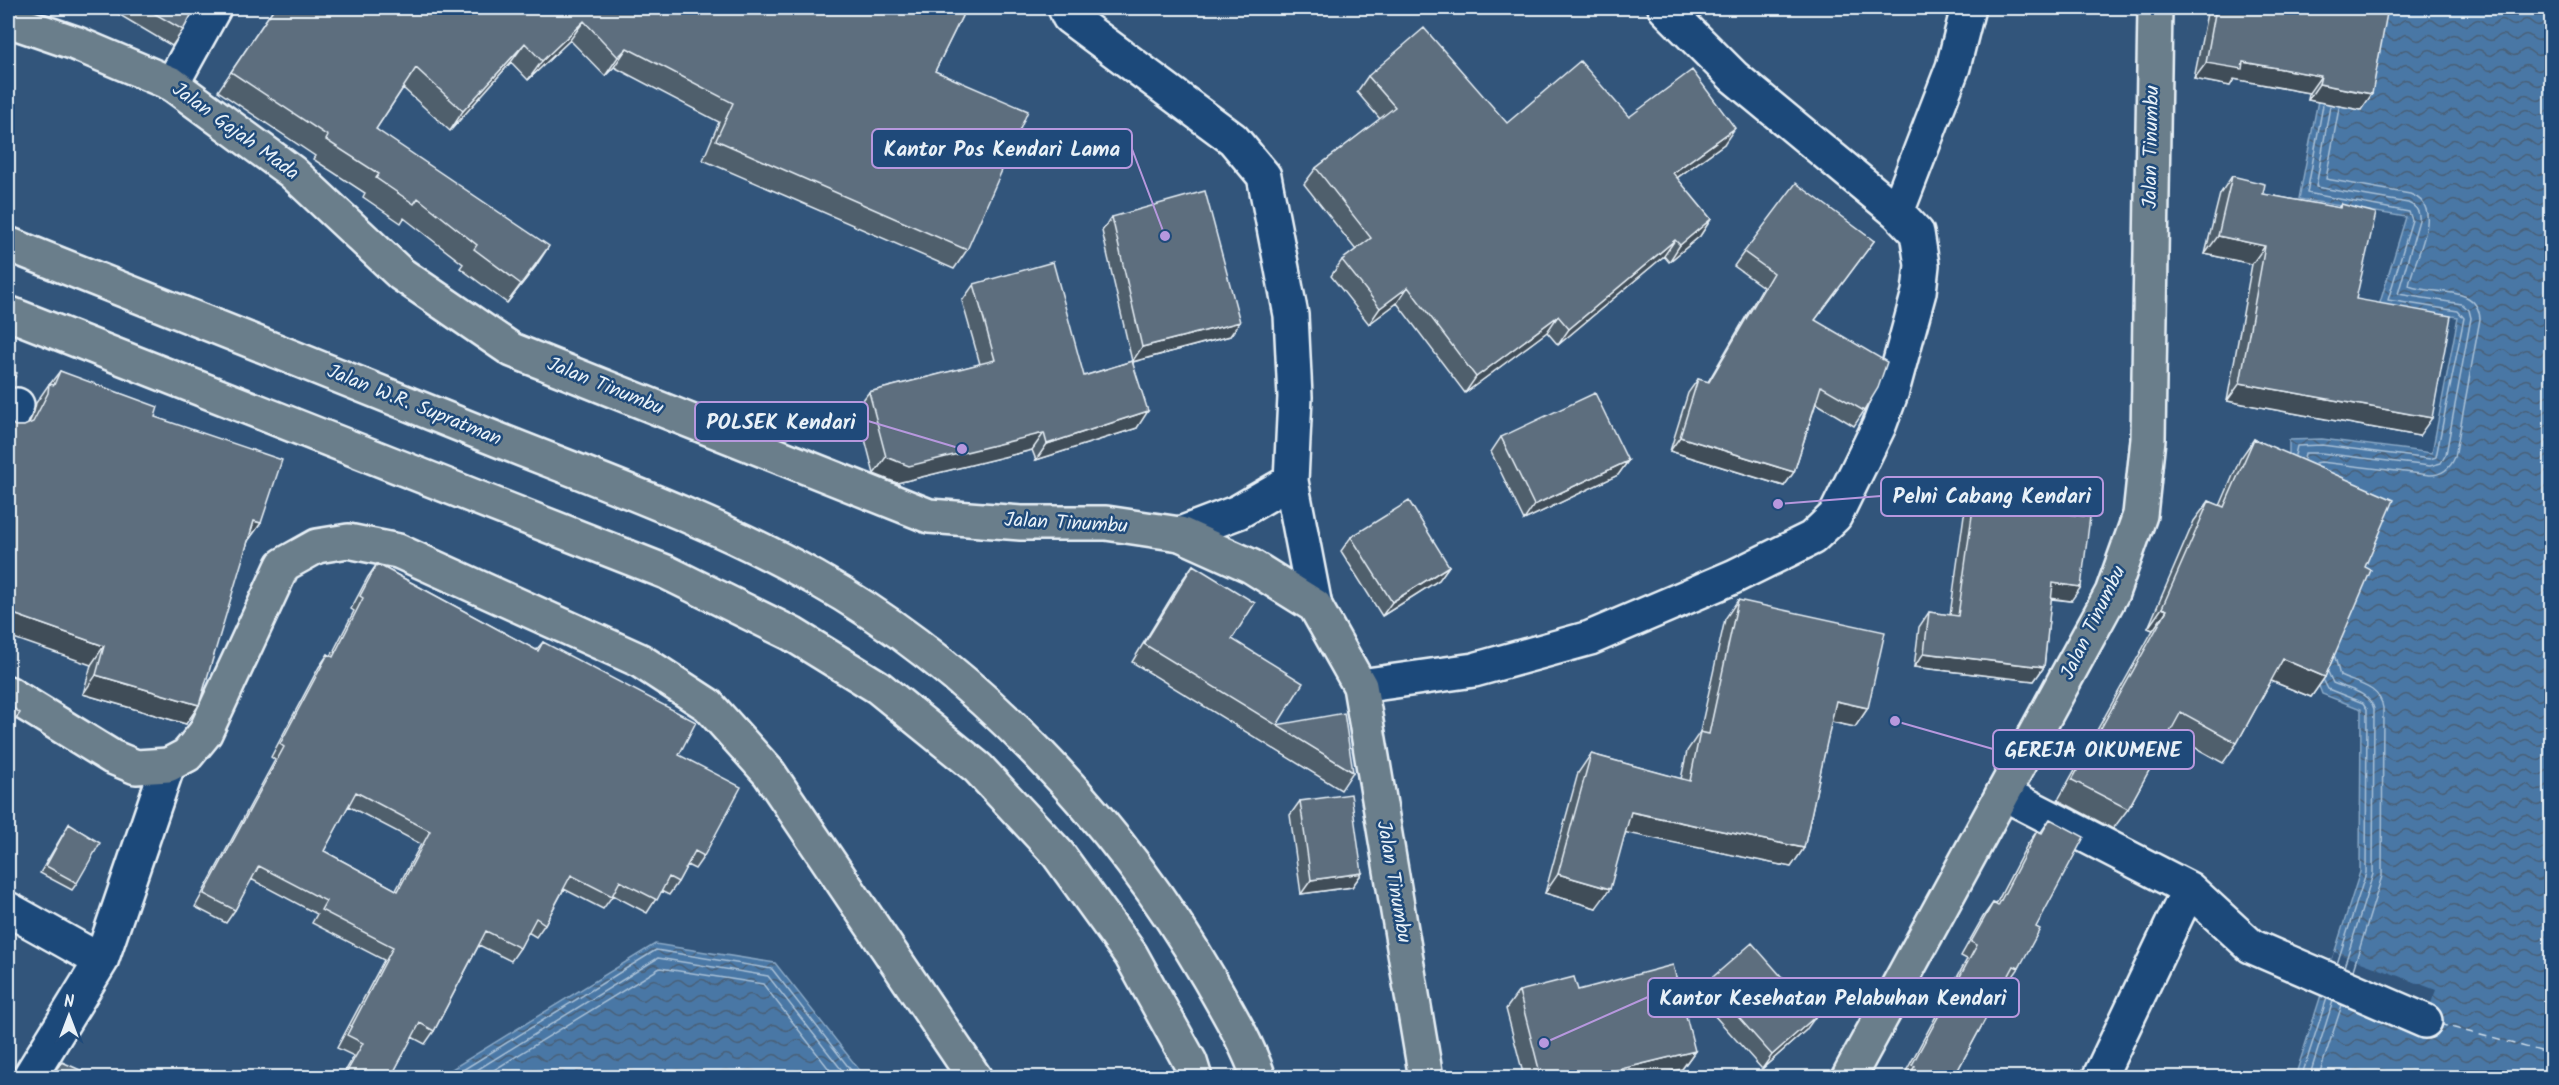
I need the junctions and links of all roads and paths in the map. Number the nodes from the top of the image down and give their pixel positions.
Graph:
1 (214, 8) edge
2 (1065, 8) edge
3 (1665, 8) edge
4 (1968, 8) edge
5 (2155, 8) edge
6 (8, 20) edge
7 (172, 84) junction
8 (1898, 212) junction
9 (8, 243) edge
10 (401, 274) joint
11 (8, 313) edge
12 (1291, 481) junction
13 (1179, 534) junction
14 (1315, 606) junction
15 (1360, 686) junction
16 (8, 693) edge
17 (168, 765) junction
18 (2003, 793) junction
19 (2189, 889) junction
20 (8, 909) edge
21 (101, 961) junction
22 (2424, 1021) dead end
23 (1858, 1074) edge
24 (29, 1077) edge
25 (975, 1077) edge
26 (1195, 1077) edge
27 (1259, 1077) edge
28 (1426, 1077) edge
29 (2099, 1077) edge

1 - 7 street
2 - 12 street
3 - 8 street
4 - 8 street
5 - 18 main road, Jalan Tinumbu
6 - 7 main road, Jalan Gajah Mada
7 - 10 main road, Jalan Gajah Mada
8 - 15 street
9 - 27 main road, Jalan W.R. Supratman
10 - 13 main road, Jalan Tinumbu
11 - 26 main road
12 - 13 street
12 - 14 street
13 - 14 main road, Jalan Tinumbu
14 - 15 main road, Jalan Tinumbu
15 - 28 main road, Jalan Tinumbu
16 - 17 main road
17 - 21 street
17 - 25 main road
18 - 19 street
18 - 23 main road, Jalan Tinumbu
19 - 22 street
19 - 29 street
20 - 21 street
21 - 24 street

